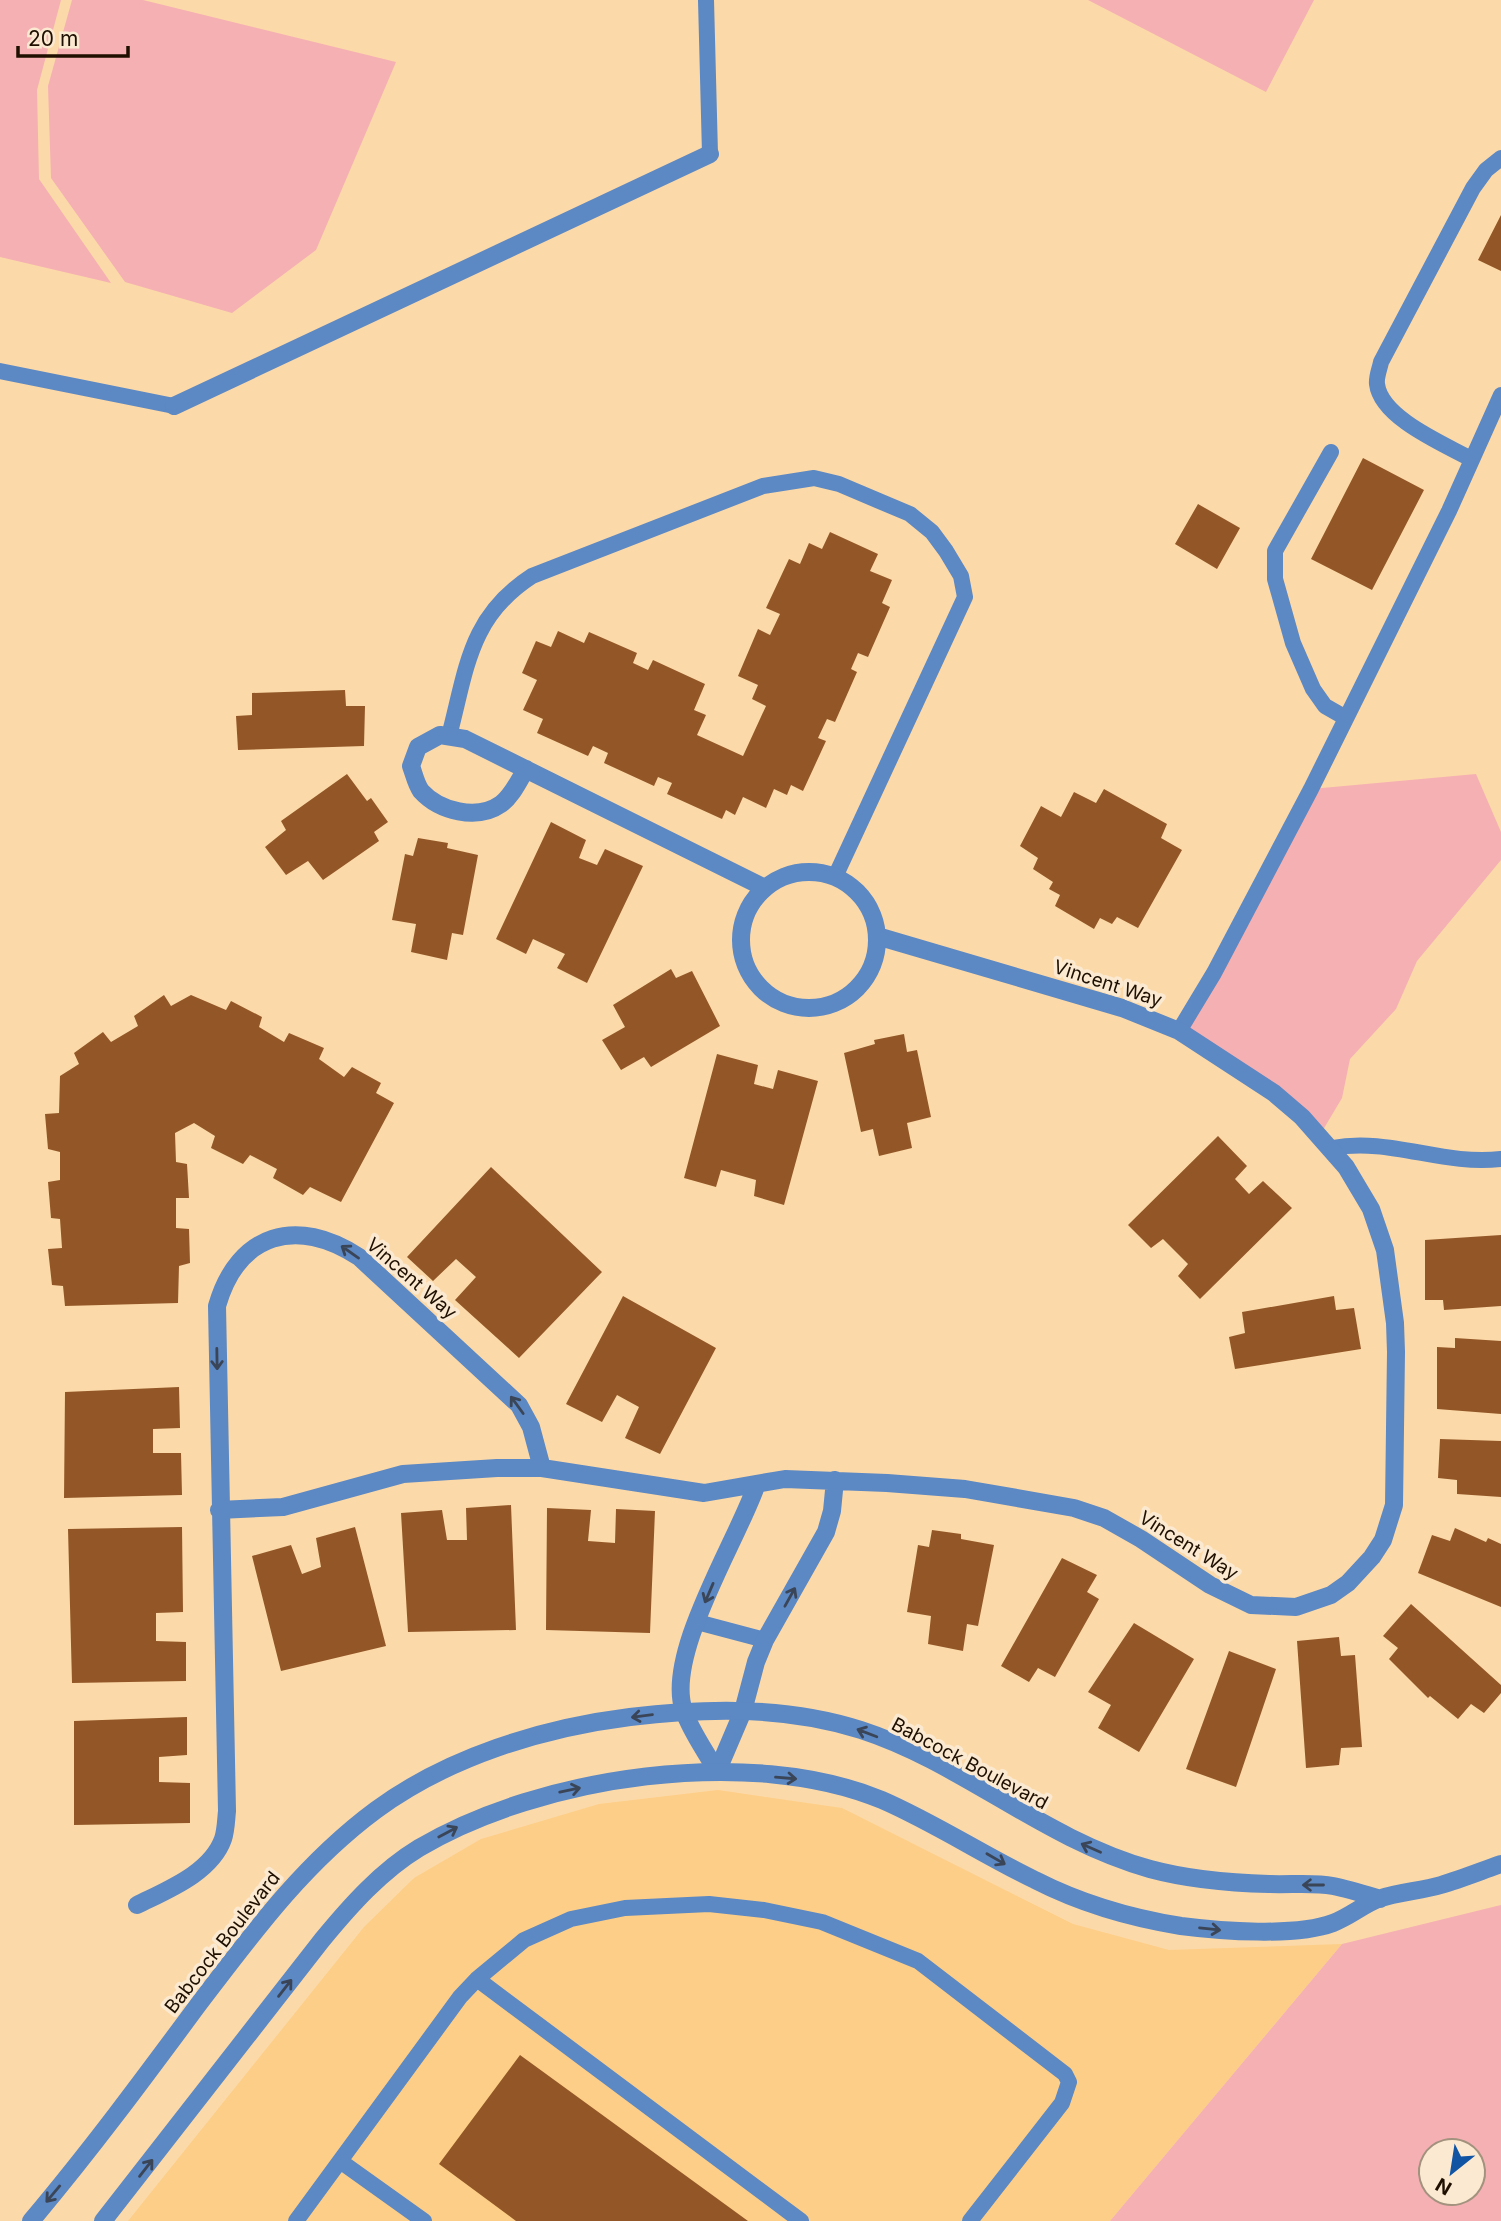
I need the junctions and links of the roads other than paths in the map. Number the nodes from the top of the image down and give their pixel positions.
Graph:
1 (706, 0) edge
2 (710, 154) joint
3 (1501, 158) edge
4 (0, 371) edge
5 (1501, 395) edge
6 (174, 406) joint
7 (1331, 452) dead end
8 (1471, 459) junction
9 (1346, 718) junction
10 (449, 736) junction
11 (526, 769) junction
12 (835, 877) junction
13 (765, 888) junction
14 (877, 936) junction
15 (1179, 1031) junction
16 (1332, 1148) junction
17 (1501, 1159) edge
18 (542, 1468) junction
19 (835, 1480) junction
20 (756, 1486) junction
21 (219, 1510) junction
22 (697, 1622) junction
23 (765, 1640) junction
24 (684, 1711) junction
25 (743, 1711) junction
26 (718, 1772) junction
27 (1501, 1864) edge
28 (1380, 1899) junction
29 (137, 1905) dead end
30 (477, 1979) junction
31 (340, 2161) junction
32 (31, 2221) edge
33 (103, 2221) edge
34 (296, 2221) edge
35 (424, 2221) edge
36 (801, 2221) edge
37 (970, 2221) edge

1 - 2 lane
2 - 6 street
3 - 8 lane
4 - 6 lane
5 - 8 lane
7 - 9 lane
8 - 9 lane
9 - 15 lane
10 - 11 street
10 - 11 street
10 - 12 lane
11 - 13 street
12 - 13 street
12 - 14 street
13 - 14 street
14 - 15 street, Vincent Way
15 - 16 street, Vincent Way
16 - 17 lane
16 - 19 street, Vincent Way
18 - 20 street, Vincent Way
18 - 21 street, Vincent Way
18 -> 21 street, Vincent Way
19 - 20 street, Vincent Way
23 -> 19 street
20 -> 22 street
21 - 29 street, Vincent Way
22 - 23 lane
22 - 24 street
23 - 25 street
24 - 25 street, Babcock Boulevard
24 - 26 street
24 -> 32 street, Babcock Boulevard
25 - 26 street
28 -> 25 street, Babcock Boulevard
26 -> 28 street, Babcock Boulevard
33 -> 26 street, Babcock Boulevard
27 - 28 street, Babcock Boulevard
30 - 31 lane
30 - 36 lane
30 - 37 lane
31 - 34 lane
31 - 35 lane

